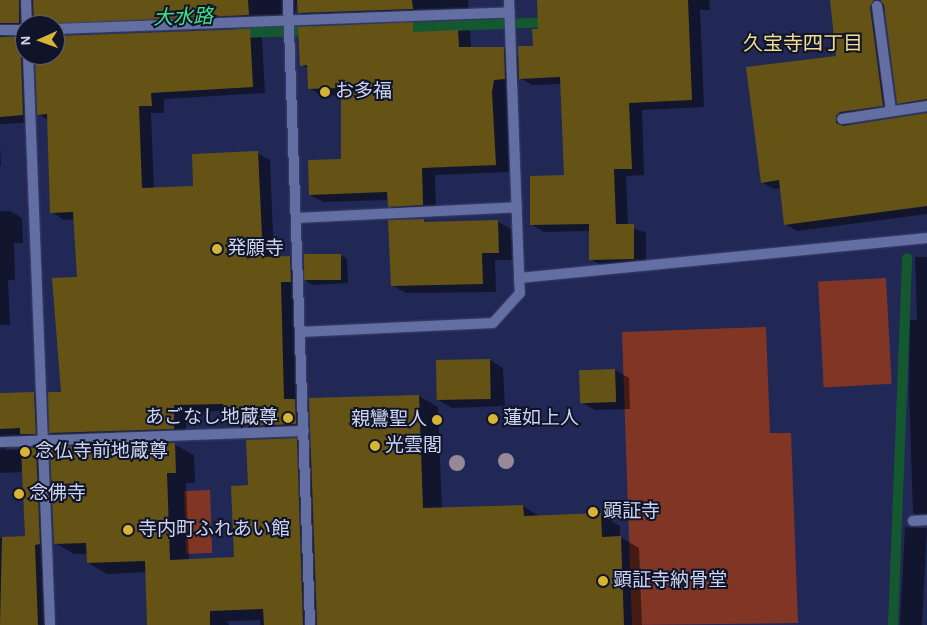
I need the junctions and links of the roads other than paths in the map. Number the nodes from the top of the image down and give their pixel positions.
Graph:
1 (26, 0) edge
2 (288, 0) edge
3 (509, 0) edge
4 (878, 6) dead end
5 (510, 12) junction
6 (27, 15) edge
7 (289, 19) junction
8 (65, 29) edge
9 (0, 30) edge
10 (15, 30) edge
11 (28, 65) edge
12 (927, 106) edge
13 (891, 111) junction
14 (842, 119) dead end
15 (516, 207) junction
16 (296, 218) junction
17 (927, 238) edge
18 (519, 278) junction
19 (300, 332) junction
20 (304, 431) junction
21 (44, 441) junction
22 (0, 442) edge
23 (913, 520) dead end
24 (927, 520) edge
25 (50, 625) edge
26 (310, 625) edge

1 - 6 street
2 - 7 street
3 - 5 street
4 - 13 street
5 - 7 street
5 - 15 street
7 - 8 street
7 - 16 street
9 - 10 street
11 - 21 street
12 - 13 street
13 - 14 street
15 - 16 street
15 - 18 street
16 - 19 street
17 - 18 street
18 - 19 street
19 - 20 street
20 - 21 street
20 - 26 street
21 - 22 street
21 - 25 street
23 - 24 street

